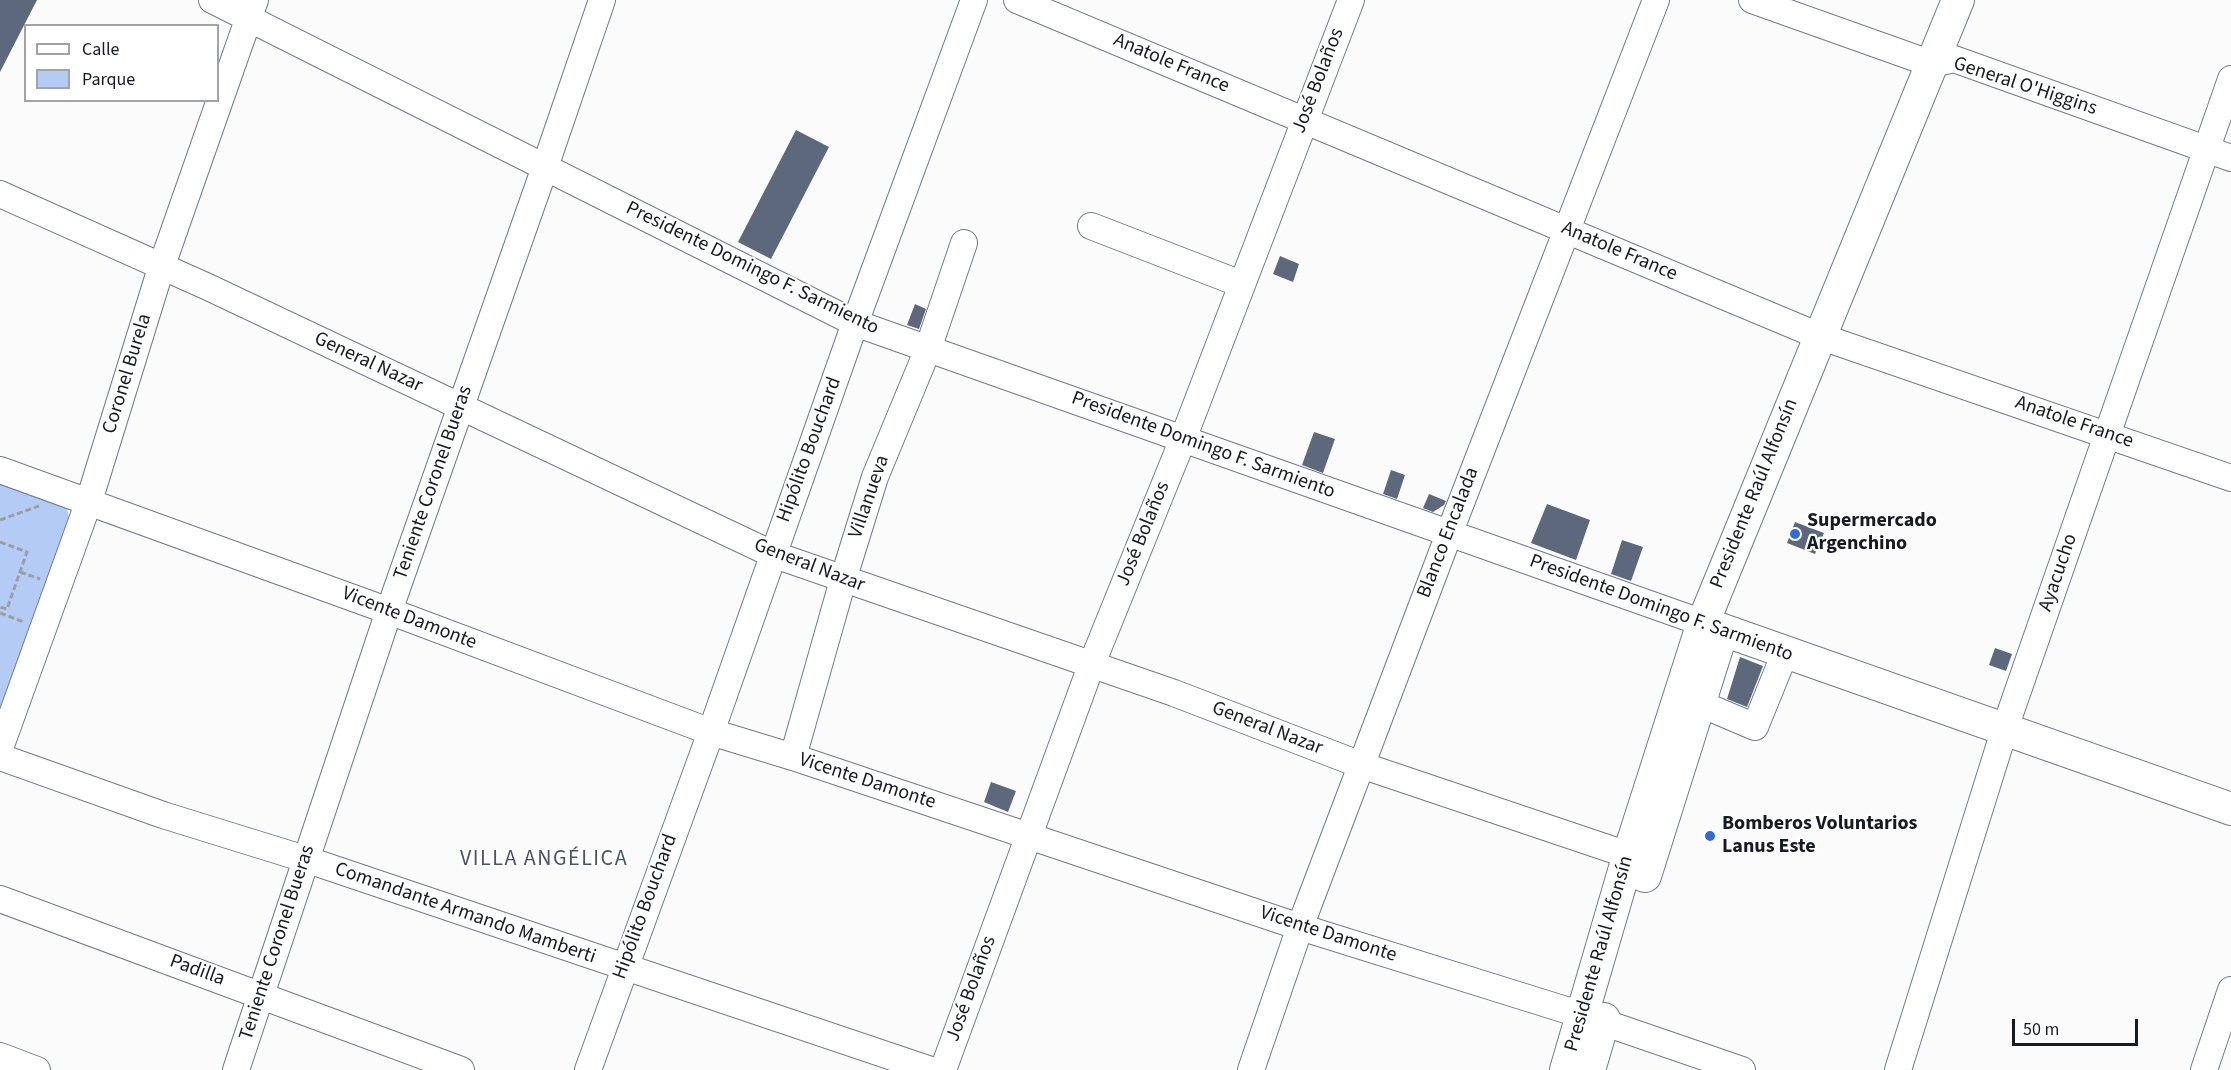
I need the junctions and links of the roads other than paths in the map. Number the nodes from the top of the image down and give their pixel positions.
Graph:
1 (212, 0) edge
2 (602, 0) edge
3 (974, 0) edge
4 (1017, 0) edge
5 (1351, 0) edge
6 (1656, 0) edge
7 (1752, 0) edge
8 (1958, 0) edge
9 (1978, 0) edge
10 (252, 9) edge
11 (1943, 62) junction
12 (2231, 79) edge
13 (1304, 120) junction
14 (2207, 150) junction
15 (2231, 158) edge
16 (545, 167) junction
17 (0, 194) edge
18 (1091, 226) dead end
19 (1566, 230) junction
20 (964, 243) dead end
21 (161, 268) junction
22 (1241, 284) junction
23 (855, 323) junction
24 (1829, 338) junction
25 (928, 349) junction
26 (461, 406) junction
27 (2107, 434) junction
28 (1183, 439) junction
29 (0, 470) edge
30 (2231, 478) edge
31 (88, 501) junction
32 (1449, 534) junction
33 (772, 554) junction
34 (843, 580) junction
35 (389, 611) junction
36 (1713, 626) junction
37 (1785, 653) junction
38 (1091, 666) junction
39 (1701, 704) junction
40 (2005, 728) junction
41 (711, 732) junction
42 (0, 748) edge
43 (0, 757) edge
44 (793, 757) junction
45 (1361, 765) junction
46 (2231, 809) edge
47 (1028, 835) junction
48 (1639, 858) junction
49 (305, 859) junction
50 (0, 899) edge
51 (1300, 927) junction
52 (624, 968) junction
53 (2231, 990) edge
54 (261, 995) junction
55 (1592, 1019) junction
56 (0, 1056) edge
57 (37, 1070) edge
58 (236, 1070) edge
59 (461, 1070) edge
60 (588, 1070) edge
61 (931, 1070) edge
62 (943, 1070) edge
63 (1251, 1070) edge
64 (1566, 1070) edge
65 (1589, 1070) edge
66 (1742, 1070) edge
67 (1898, 1070) edge
68 (2204, 1070) edge

1 - 10 street, Presidente Domingo F. Sarmiento
2 - 16 street, Teniente Coronel Bueras
3 - 23 street, Hipólito Bouchard
4 - 13 street, Anatole France
5 - 13 street, José Bolaños
6 - 19 street, Blanco Encalada
7 - 11 street, General O'Higgins
8 - 11 main road, Presidente Raúl Alfonsín
9 - 11 main road, Presidente Raúl Alfonsín
10 - 16 street, Presidente Domingo F. Sarmiento
10 - 21 street, Coronel Burela
11 - 14 street, General O'Higgins
11 - 24 main road, Presidente Raúl Alfonsín
12 - 14 street, Ayacucho
13 - 19 street, Anatole France
13 - 22 street, José Bolaños
14 - 15 street, General O'Higgins
14 - 27 street, Ayacucho
16 - 23 street, Presidente Domingo F. Sarmiento
16 - 26 street, Teniente Coronel Bueras
17 - 21 street, General Nazar
18 - 22 street
19 - 24 street, Anatole France
19 - 32 street, Blanco Encalada
20 - 25 street, Villanueva
21 - 26 street, General Nazar
21 - 31 street, Coronel Burela
22 - 28 street, José Bolaños
23 - 25 street, Presidente Domingo F. Sarmiento
23 - 33 street, Hipólito Bouchard
24 - 27 street, Anatole France
24 - 36 main road, Presidente Raúl Alfonsín
25 - 28 street, Presidente Domingo F. Sarmiento
25 - 34 street, Villanueva
26 - 33 street, General Nazar
26 - 35 street, Teniente Coronel Bueras
27 - 30 street, Anatole France
27 - 40 street, Ayacucho
28 - 32 street, Presidente Domingo F. Sarmiento
28 - 38 street, José Bolaños
29 - 31 street, Vicente Damonte
31 - 35 street, Vicente Damonte
31 - 42 street, Coronel Burela
32 - 36 street, Presidente Domingo F. Sarmiento
32 - 45 street, Blanco Encalada
33 - 34 street, General Nazar
33 - 41 street, Hipólito Bouchard
34 - 38 street, General Nazar
34 - 44 street, Villanueva
35 - 41 street, Vicente Damonte
35 - 49 street, Teniente Coronel Bueras
36 - 37 main road, Presidente Domingo F. Sarmiento
36 - 39 main road, Presidente Raúl Alfonsín
36 - 48 main road, Presidente Raúl Alfonsín
37 - 39 street
37 - 40 main road, Presidente Domingo F. Sarmiento
38 - 45 street, General Nazar
38 - 47 street, José Bolaños
39 - 48 main road, Presidente Raúl Alfonsín
40 - 46 main road, Presidente Domingo F. Sarmiento
40 - 67 street, Ayacucho
41 - 44 street, Vicente Damonte
41 - 52 street, Hipólito Bouchard
43 - 49 street, Comandante Armando Mamberti
44 - 47 street, Vicente Damonte
45 - 48 street, General Nazar
45 - 51 street, Blanco Encalada
47 - 51 street, Vicente Damonte
47 - 62 street, José Bolaños
48 - 55 main road, Presidente Raúl Alfonsín
49 - 52 street, Comandante Armando Mamberti
49 - 54 street, Teniente Coronel Bueras
50 - 54 street, Padilla
51 - 55 street, Vicente Damonte
51 - 63 street, Blanco Encalada
52 - 60 street, Hipólito Bouchard
52 - 61 street, Comandante Armando Mamberti
53 - 68 street
54 - 58 street, Teniente Coronel Bueras
54 - 59 street, Padilla
55 - 64 main road, Presidente Raúl Alfonsín
55 - 65 main road, Presidente Raúl Alfonsín
55 - 66 street, Vicente Damonte
56 - 57 street

